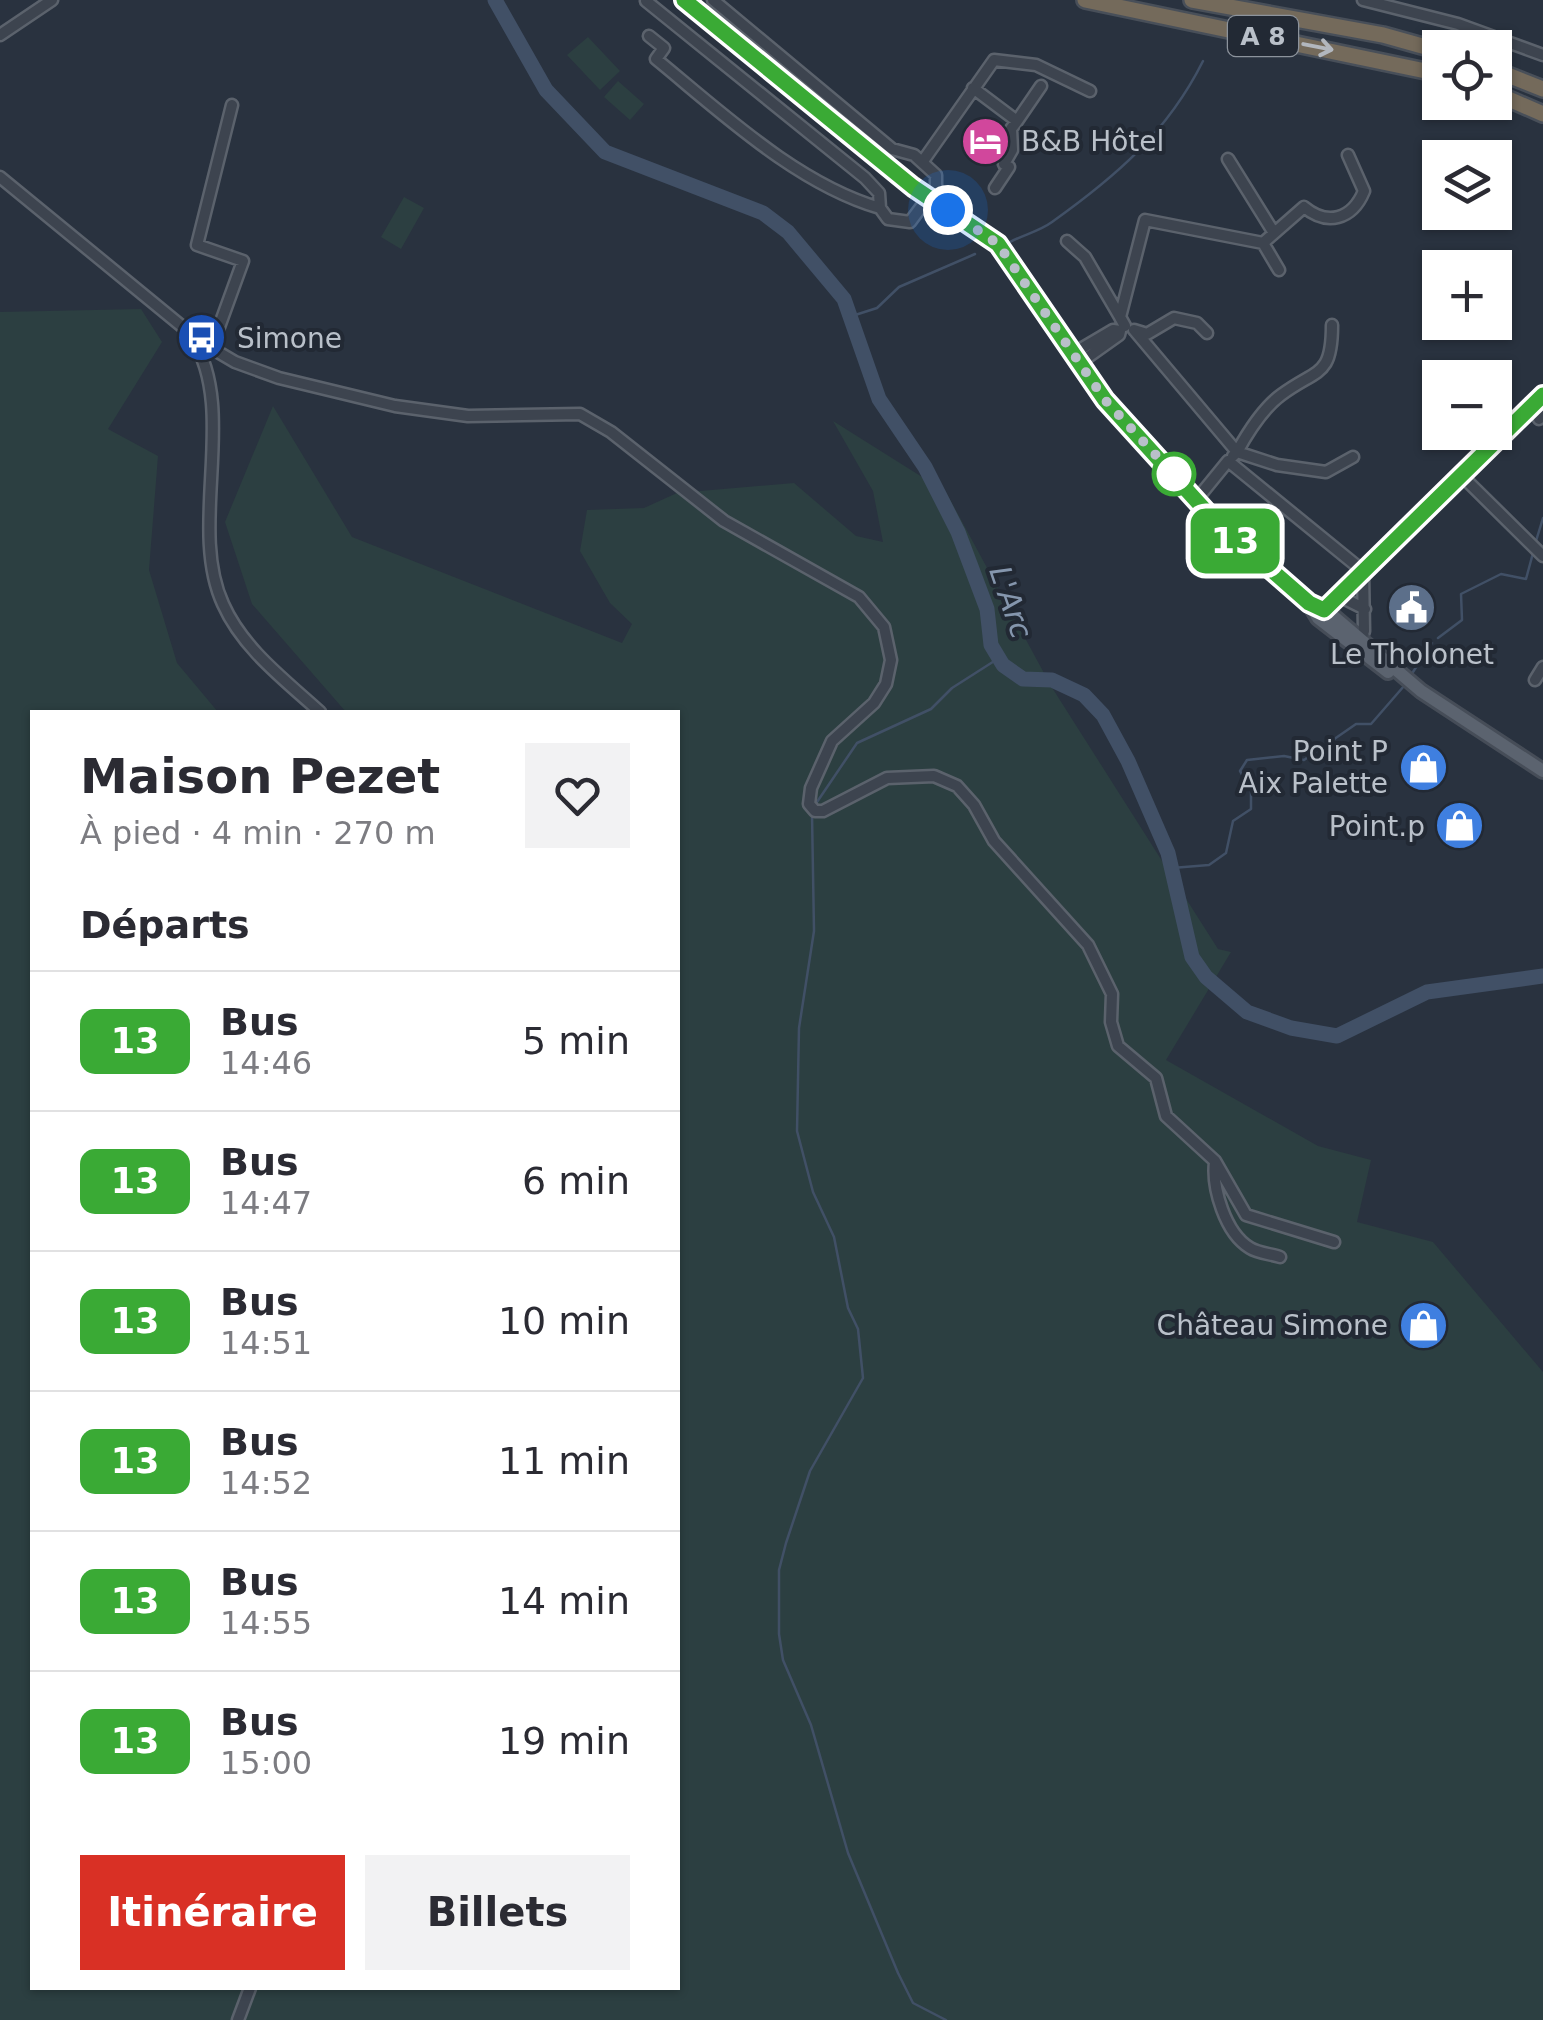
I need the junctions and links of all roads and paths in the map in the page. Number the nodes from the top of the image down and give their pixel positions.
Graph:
1 (52, 0) edge
2 (684, 0) edge
3 (712, 0) edge
4 (1086, 0) edge
5 (1192, 0) edge
6 (1363, 0) edge
7 (646, 1) edge
8 (1412, 5) edge
9 (0, 36) edge
10 (649, 36) dead end
11 (1422, 46) edge
12 (1543, 56) edge
13 (1422, 70) edge
14 (1512, 77) edge
15 (1040, 86) dead end
16 (973, 88) junction
17 (1543, 89) edge
18 (1090, 91) dead end
19 (1512, 101) edge
20 (232, 105) dead end
21 (1543, 114) edge
22 (1017, 121) junction
23 (1348, 155) dead end
24 (1228, 159) dead end
25 (922, 161) junction
26 (0, 177) edge
27 (995, 188) dead end
28 (928, 198) junction
29 (880, 208) junction
30 (1274, 233) junction
31 (1067, 241) dead end
32 (1262, 243) junction
33 (1279, 270) dead end
34 (1332, 325) dead end
35 (1125, 326) junction
36 (186, 329) junction
37 (1208, 333) dead end
38 (211, 349) junction
39 (1078, 358) junction
40 (1543, 395) edge
41 (1237, 452) junction
42 (1352, 457) dead end
43 (1228, 461) junction
44 (1459, 474) junction
45 (1197, 500) junction
46 (1543, 556) edge
47 (1363, 571) junction
48 (1337, 595) junction
49 (1365, 609) junction
50 (1322, 617) junction
51 (1361, 639) junction
52 (1543, 668) edge
53 (1535, 680) dead end
54 (1405, 682) junction
55 (318, 710) edge
56 (1543, 774) edge
57 (1215, 1161) junction
58 (1334, 1242) dead end
59 (1280, 1257) dead end
60 (249, 1990) edge
61 (238, 2020) edge

1 - 9 street
2 - 28 main road
3 - 25 street
4 -> 13 highway, A 8
5 - 11 highway, A 8
6 - 8 street
7 - 29 street
8 - 12 street
10 - 29 street
14 - 17 highway
15 - 22 street
16 - 18 street
16 - 22 street
16 - 25 street
19 - 21 highway
20 - 38 street
22 - 27 street
23 - 30 street
24 - 30 street
25 - 28 street
26 - 36 street
28 - 29 street
28 - 39 main road
30 - 32 street
31 - 35 street
32 - 33 street
32 - 35 street
34 - 41 street
35 - 37 street
35 - 39 street
35 - 41 street
36 - 38 street
36 - 55 street
38 - 57 street
39 - 45 main road
40 - 44 street
41 - 42 street
41 - 43 street
43 - 45 street
43 - 47 street
44 - 46 street
44 - 47 street
45 - 50 main road
47 - 48 street
47 - 49 street
48 - 49 street
48 - 50 street
49 - 51 street
50 - 51 main road
50 - 54 main road
51 - 54 main road
52 - 53 street
54 - 56 main road
57 - 58 street
57 - 59 street
60 - 61 street

